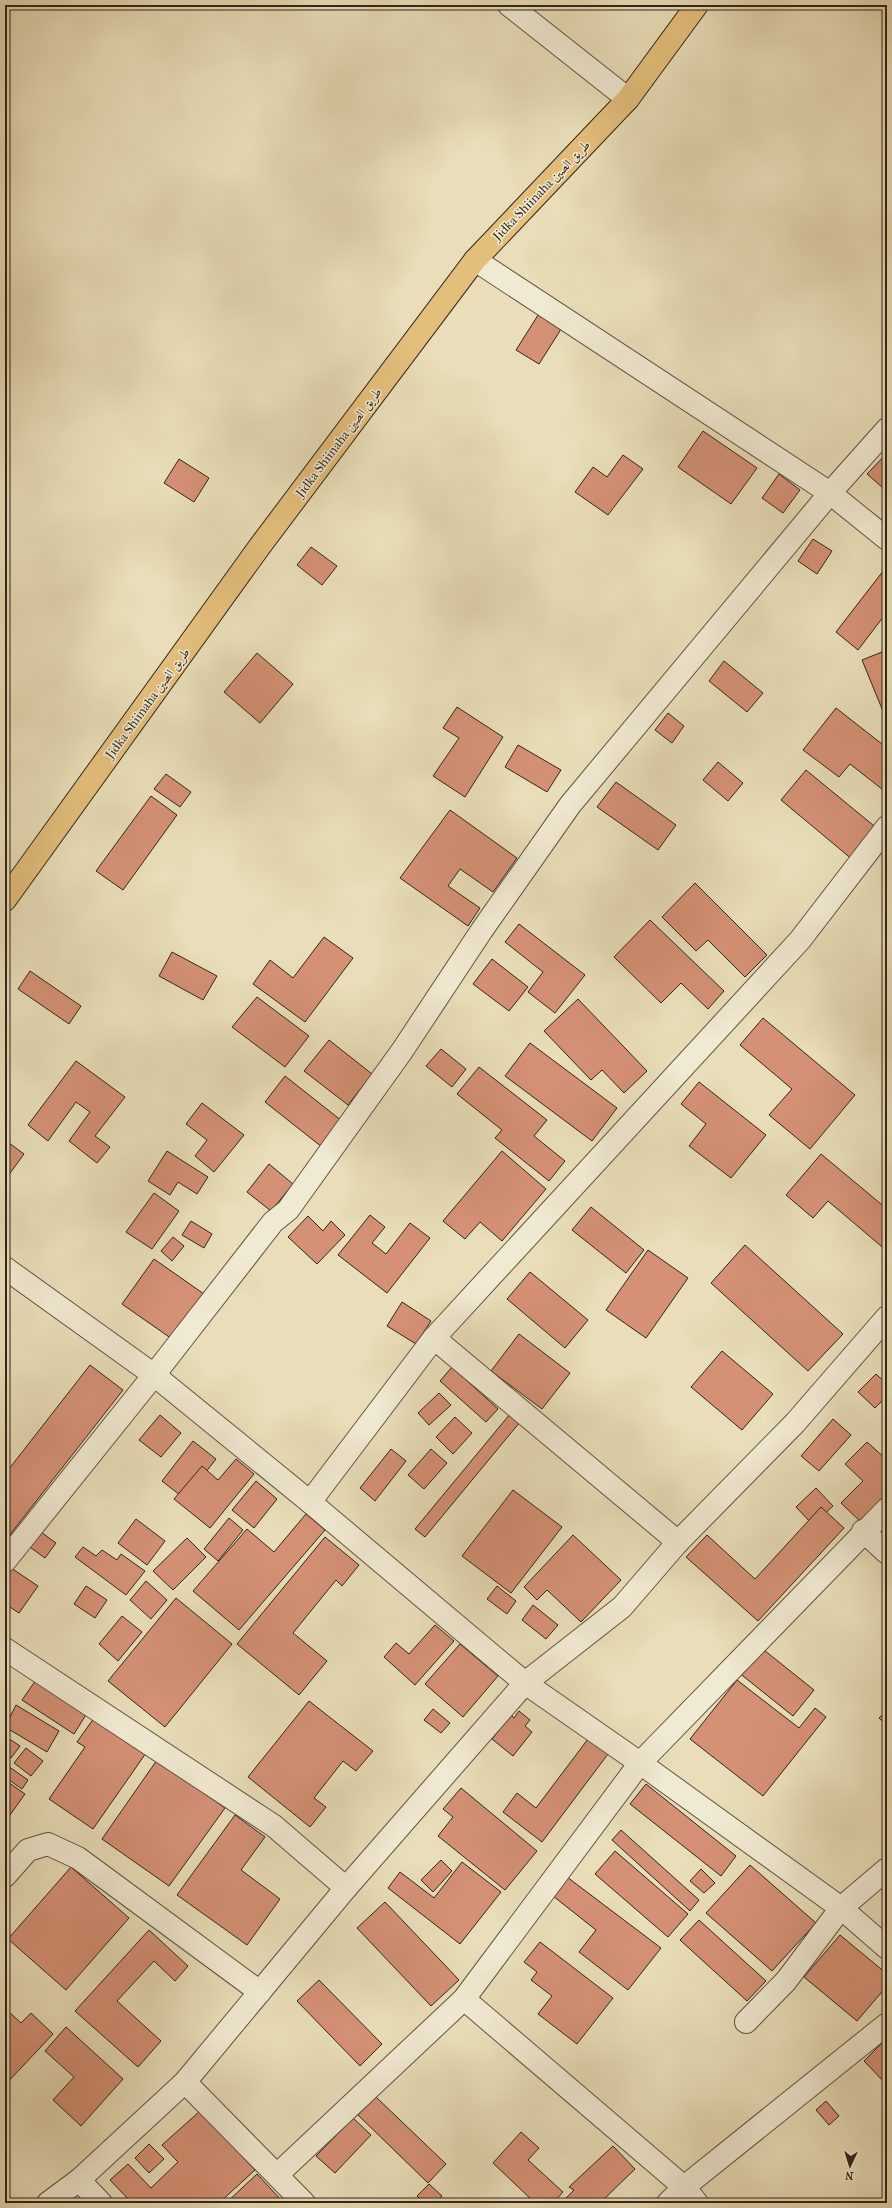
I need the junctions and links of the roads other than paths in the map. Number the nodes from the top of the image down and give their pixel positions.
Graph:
1 (509, 5) edge
2 (697, 5) edge
3 (628, 100) junction
4 (475, 260) junction
5 (887, 429) edge
6 (830, 493) junction
7 (887, 539) edge
8 (887, 827) edge
9 (5, 900) edge
10 (5, 1268) edge
11 (887, 1317) edge
12 (434, 1338) junction
13 (154, 1375) junction
14 (310, 1502) junction
15 (887, 1509) edge
16 (863, 1532) junction
17 (678, 1542) junction
18 (887, 1553) edge
19 (5, 1561) edge
20 (5, 1649) edge
21 (525, 1683) junction
22 (640, 1763) junction
23 (887, 1869) edge
24 (5, 1876) edge
25 (346, 1888) junction
26 (841, 1908) junction
27 (887, 1948) edge
28 (260, 1992) junction
29 (464, 1999) junction
30 (746, 2022) dead end
31 (887, 2024) edge
32 (185, 2082) junction
33 (278, 2174) junction
34 (79, 2180) junction
35 (691, 2195) edge
36 (48, 2203) edge
37 (101, 2203) edge
38 (304, 2203) edge
39 (668, 2203) edge

1 - 3 street
2 - 3 main road, Jidka Shiinaha طريق الصين
3 - 4 main road, Jidka Shiinaha طريق الصين
4 - 6 street
4 - 9 main road, Jidka Shiinaha طريق الصين
5 - 6 street
6 - 7 street
6 - 13 street
8 - 12 street
10 - 13 street
11 - 17 street
12 - 14 street
12 - 17 street
13 - 14 street
13 - 19 street
14 - 21 street
15 - 16 street
16 - 18 street
16 - 22 street
17 - 21 street
20 - 25 street
21 - 22 street
21 - 25 street
22 - 26 street
22 - 29 street
23 - 26 street
24 - 28 street
25 - 28 street
26 - 27 street
26 - 30 street
28 - 32 street
29 - 33 street
29 - 35 street
31 - 35 street
32 - 33 street
32 - 34 street
33 - 38 street
34 - 36 street
34 - 37 street
35 - 39 street

